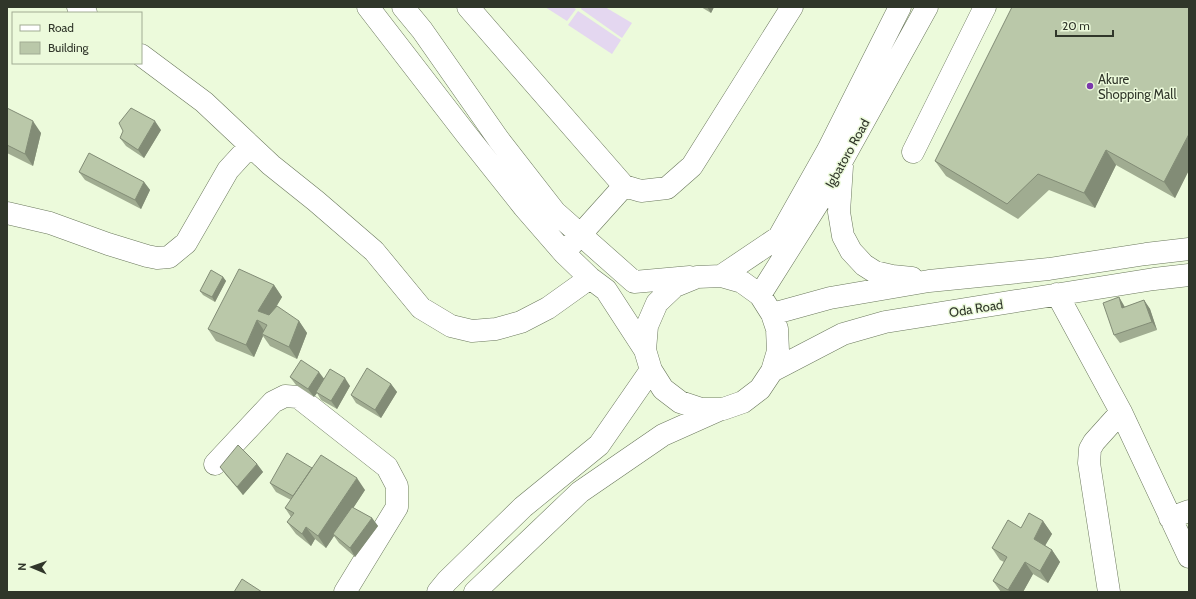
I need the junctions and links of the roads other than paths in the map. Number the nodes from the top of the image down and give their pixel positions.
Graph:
1 (368, 7) edge
2 (403, 7) edge
3 (468, 7) edge
4 (792, 7) edge
5 (900, 7) edge
6 (927, 7) edge
7 (985, 7) edge
8 (142, 55) edge
9 (250, 146) junction
10 (913, 152) dead end
11 (843, 160) junction
12 (624, 186) junction
13 (7, 213) edge
14 (581, 235) junction
15 (1189, 249) edge
16 (564, 253) junction
17 (1189, 275) edge
18 (721, 276) junction
19 (697, 277) junction
20 (590, 278) junction
21 (929, 281) junction
22 (1057, 294) junction
23 (760, 295) junction
24 (772, 314) junction
25 (645, 350) junction
26 (651, 370) junction
27 (772, 372) junction
28 (722, 409) junction
29 (1121, 412) junction
30 (215, 464) dead end
31 (1180, 515) edge
32 (1189, 557) edge
33 (345, 592) edge
34 (438, 592) edge
35 (475, 592) edge
36 (1109, 592) edge

1 - 16 street
2 - 14 street
3 - 12 street
4 - 12 street
5 - 18 street, Igbatoro Road
6 - 11 street, Igbatoro Road
7 - 10 street
8 - 9 street
9 - 13 street
9 - 20 street
11 - 21 street
11 - 23 street, Igbatoro Road
12 - 14 street
14 - 16 street
14 - 19 street
15 - 21 street
16 - 20 street
17 - 22 street, Oda Road
18 - 19 street
18 - 23 street
19 - 25 street
20 - 25 street
21 - 24 street
22 - 27 street, Oda Road
22 - 29 street
23 - 24 street
24 - 27 street
25 - 26 street
26 - 28 street
26 - 34 street
27 - 28 street
28 - 35 street
29 - 31 street
29 - 36 street
30 - 33 street
31 - 32 street

